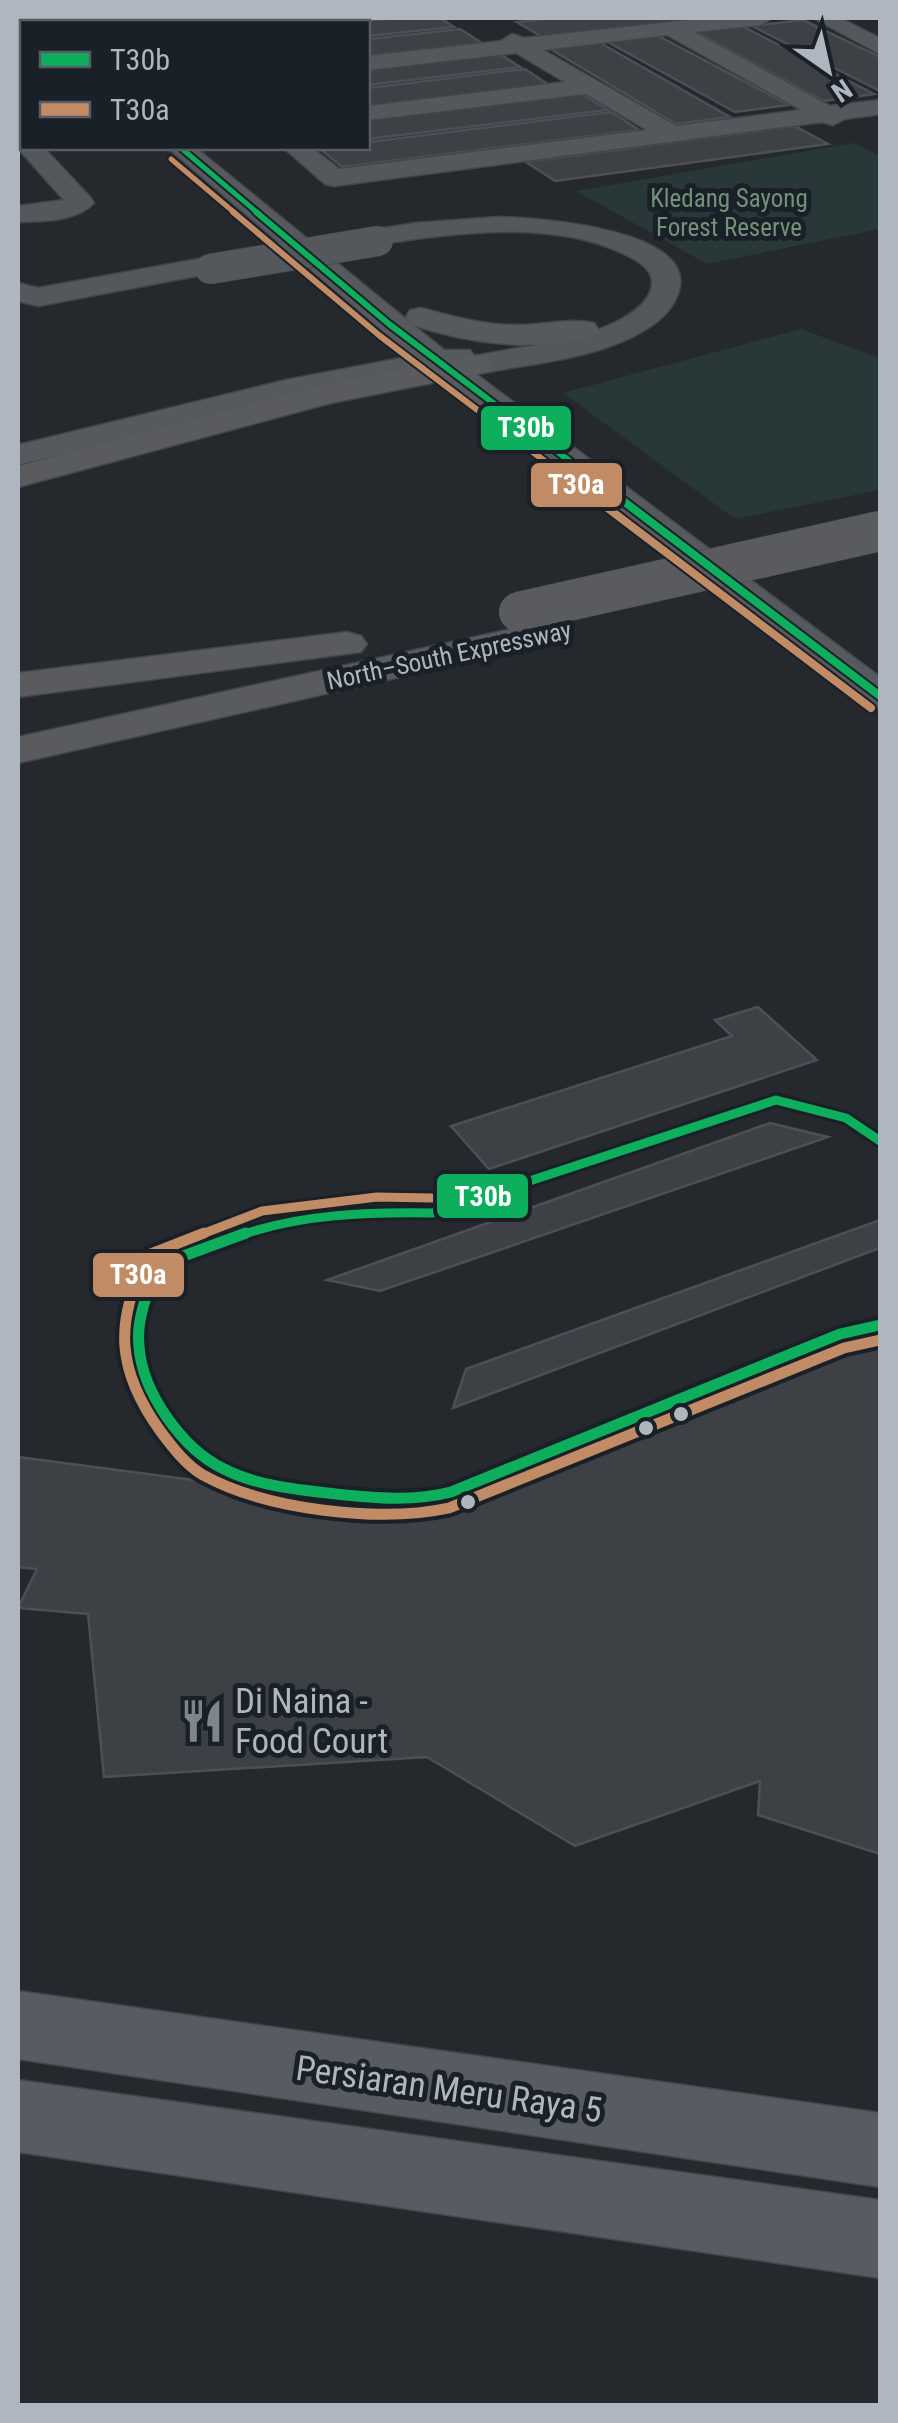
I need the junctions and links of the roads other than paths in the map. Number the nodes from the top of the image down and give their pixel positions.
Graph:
1 (762, 18) edge
2 (824, 18) edge
3 (488, 27) dead end
4 (672, 29) junction
5 (521, 46) junction
6 (880, 47) edge
7 (370, 63) edge
8 (590, 86) junction
9 (880, 108) edge
10 (370, 112) edge
11 (826, 114) junction
12 (857, 132) dead end
13 (672, 134) junction
14 (183, 150) edge
15 (208, 150) edge
16 (299, 150) edge
17 (29, 155) edge
18 (18, 214) edge
19 (29, 302) edge
20 (401, 319) junction
21 (593, 333) junction
22 (473, 375) junction
23 (286, 390) junction
24 (18, 455) edge
25 (18, 477) edge
26 (880, 531) edge
27 (880, 560) edge
28 (520, 626) junction
29 (431, 631) junction
30 (880, 672) edge
31 (18, 685) edge
32 (880, 696) edge
33 (18, 718) edge
34 (18, 750) edge
35 (18, 2025) edge
36 (18, 2116) edge
37 (880, 2150) edge
38 (880, 2239) edge

1 - 4 street
2 - 6 street
3 - 5 street
4 - 5 street
4 - 11 street
5 - 7 street
5 - 8 street
8 - 10 street
8 - 13 street
9 - 11 street
11 - 12 street
11 - 13 street
13 - 16 street
14 - 20 main road
15 - 20 main road
17 - 18 street
19 - 21 street, bridge
19 - 21 street, bridge
20 - 21 main road
20 - 22 main road
20 - 23 main road
21 - 22 street
21 - 22 main road
22 - 23 main road
22 - 25 highway
22 - 30 main road
22 - 32 main road
23 - 24 main road
26 - 28 highway, North–South Expressway, bridge
27 - 28 highway, North–South Expressway
28 - 29 highway, North–South Expressway
28 - 34 highway, North–South Expressway
29 - 31 highway
29 - 33 highway, North–South Expressway
35 - 37 street, Persiaran Meru Raya 5
36 - 38 street

